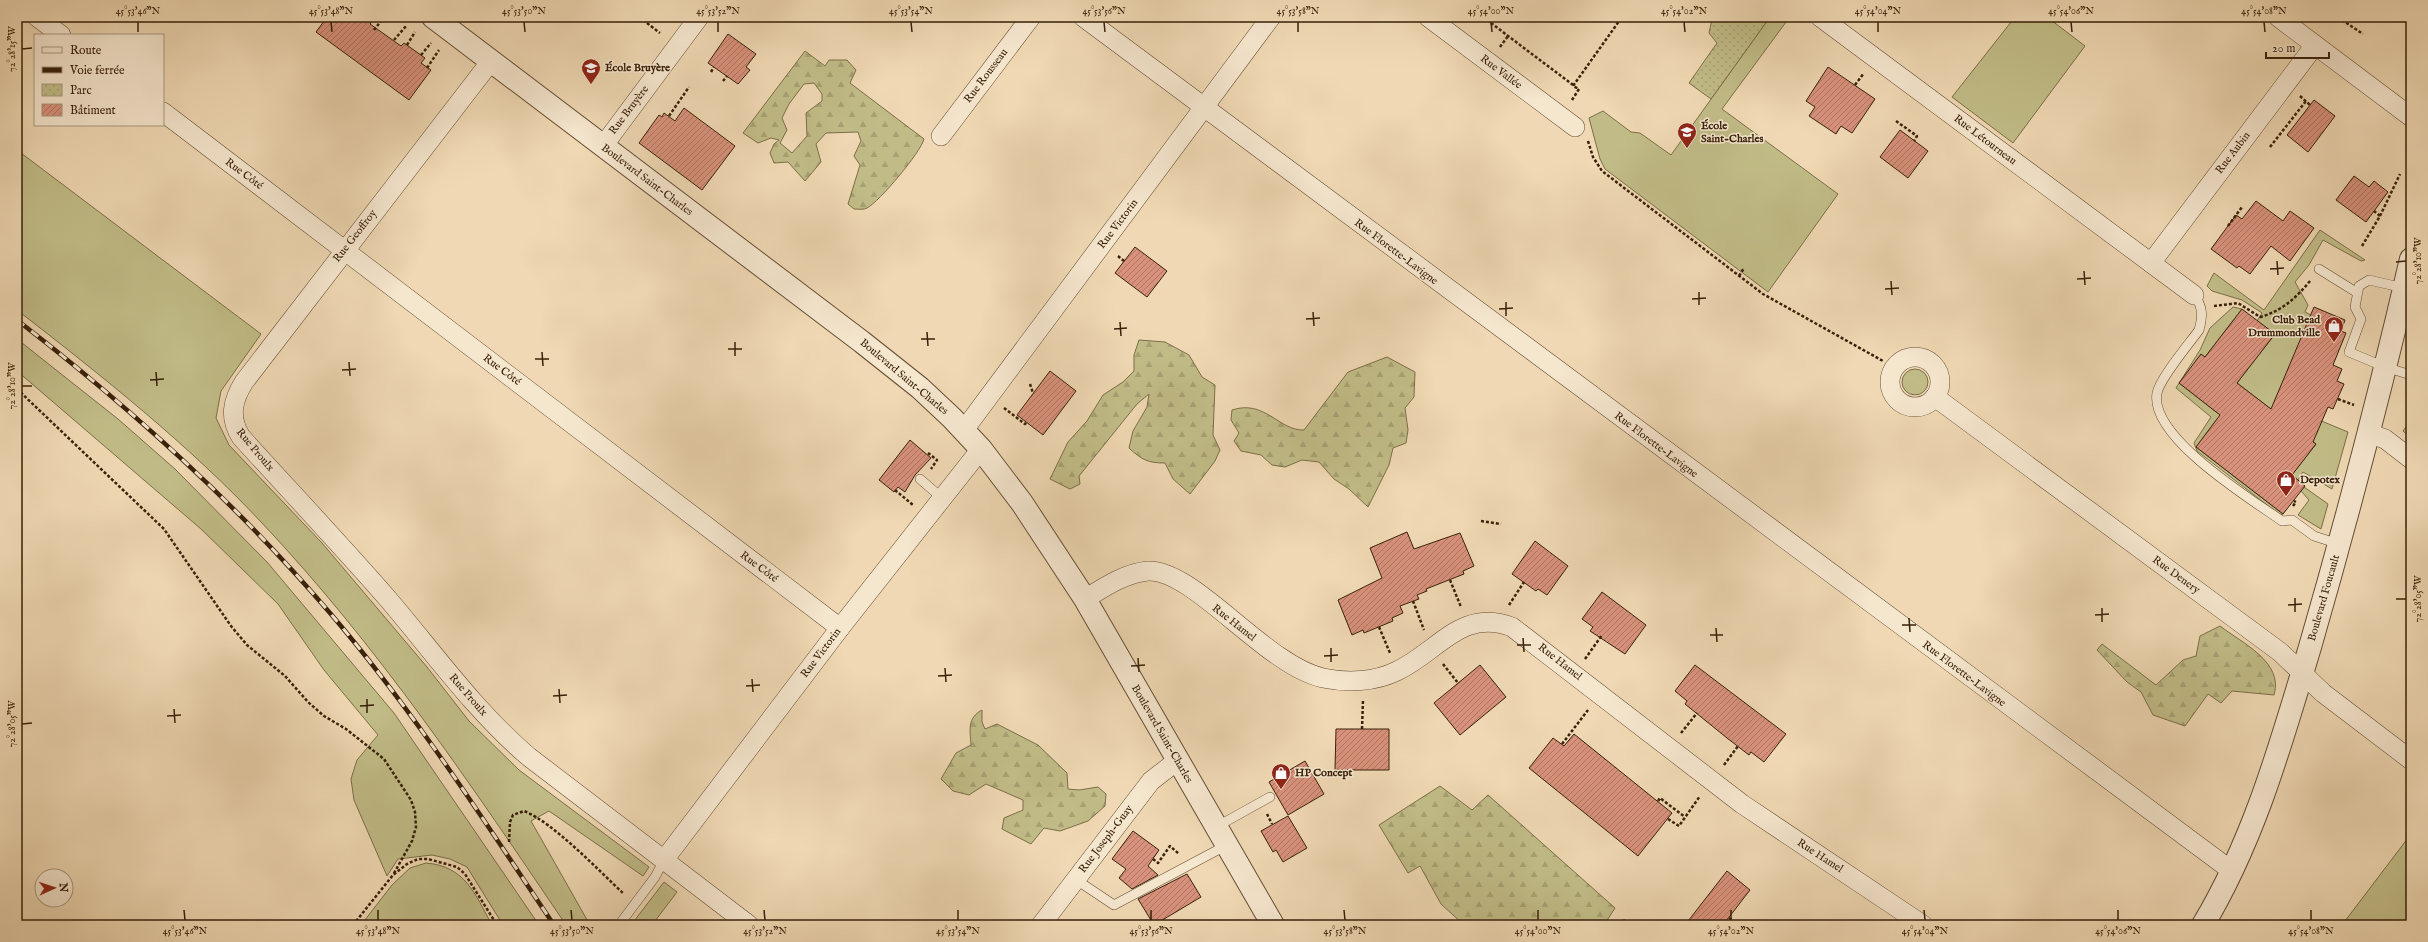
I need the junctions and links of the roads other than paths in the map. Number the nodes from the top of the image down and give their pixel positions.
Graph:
1 (37, 17) edge
2 (433, 17) edge
3 (699, 17) edge
4 (1031, 17) edge
5 (1083, 17) edge
6 (1271, 17) edge
7 (1428, 17) edge
8 (1820, 17) edge
9 (2278, 17) edge
10 (60, 34) edge
11 (2315, 44) junction
12 (491, 61) junction
13 (1204, 110) junction
14 (164, 113) edge
15 (2411, 117) edge
16 (1567, 122) road end
17 (941, 136) dead end
18 (603, 146) junction
19 (344, 250) junction
20 (2411, 260) edge
21 (2151, 262) junction
22 (2319, 270) road end
23 (2404, 288) junction
24 (2356, 292) junction
25 (2198, 302) joint
26 (2385, 367) junction
27 (2411, 375) edge
28 (1935, 398) dead end
29 (233, 418) joint
30 (964, 430) junction
31 (2368, 433) junction
32 (981, 449) junction
33 (2411, 459) edge
34 (920, 479) dead end
35 (942, 498) junction
36 (2339, 544) junction
37 (1085, 599) junction
38 (840, 628) junction
39 (2302, 672) junction
40 (1178, 760) junction
41 (2411, 760) edge
42 (1270, 797) dead end
43 (1221, 836) junction
44 (664, 860) junction
45 (2232, 871) junction
46 (1075, 879) junction
47 (619, 925) edge
48 (749, 925) edge
49 (1041, 925) edge
50 (1273, 925) edge
51 (1923, 925) edge
52 (2203, 925) edge

1 - 10 street
2 - 12 street, Boulevard Saint-Charles
3 - 18 street, Rue Bruyère
4 - 17 street, Rue Rousseau
5 - 13 street, Rue Florette-Lavigne
6 - 13 street, Rue Victorin
7 - 16 street, Rue Vallée
8 - 21 street, Rue Létourneau
9 - 11 street
11 - 15 street
11 - 21 street, Rue Aubin
12 - 18 street, Boulevard Saint-Charles
12 - 19 street, Rue Geoffroy
13 - 30 street, Rue Victorin
13 - 45 street, Rue Florette-Lavigne
14 - 19 street, Rue Côté
18 - 30 street, Boulevard Saint-Charles
19 - 29 street, Rue Geoffroy
19 - 38 street, Rue Côté
20 - 23 street, Boulevard Foucault
21 - 25 street, Rue Létourneau
22 - 24 lane
23 - 24 lane
23 - 26 street, Boulevard Foucault
24 - 26 lane
25 - 36 lane
26 - 27 lane
26 - 31 street, Boulevard Foucault
28 - 39 street, Rue Denery
29 - 44 street, Rue Proulx
30 - 32 street, Boulevard Saint-Charles
31 - 33 street
31 - 36 street, Boulevard Foucault
32 - 35 street, Rue Victorin
32 - 37 street, Boulevard Saint-Charles
34 - 35 lane
35 - 38 street, Rue Victorin
36 - 39 street, Boulevard Foucault
37 - 40 street, Boulevard Saint-Charles
37 - 51 street, Rue Hamel
38 - 44 street, Rue Victorin
39 - 41 street, Rue Denery
39 - 45 street, Boulevard Foucault
40 - 43 street, Boulevard Saint-Charles
40 - 46 street, Rue Joseph-Guay
42 - 43 lane
43 - 46 lane
43 - 50 street, Boulevard Saint-Charles
44 - 47 lane
44 - 48 street, Rue Proulx
45 - 52 street, Boulevard Foucault
46 - 49 street, Rue Joseph-Guay

